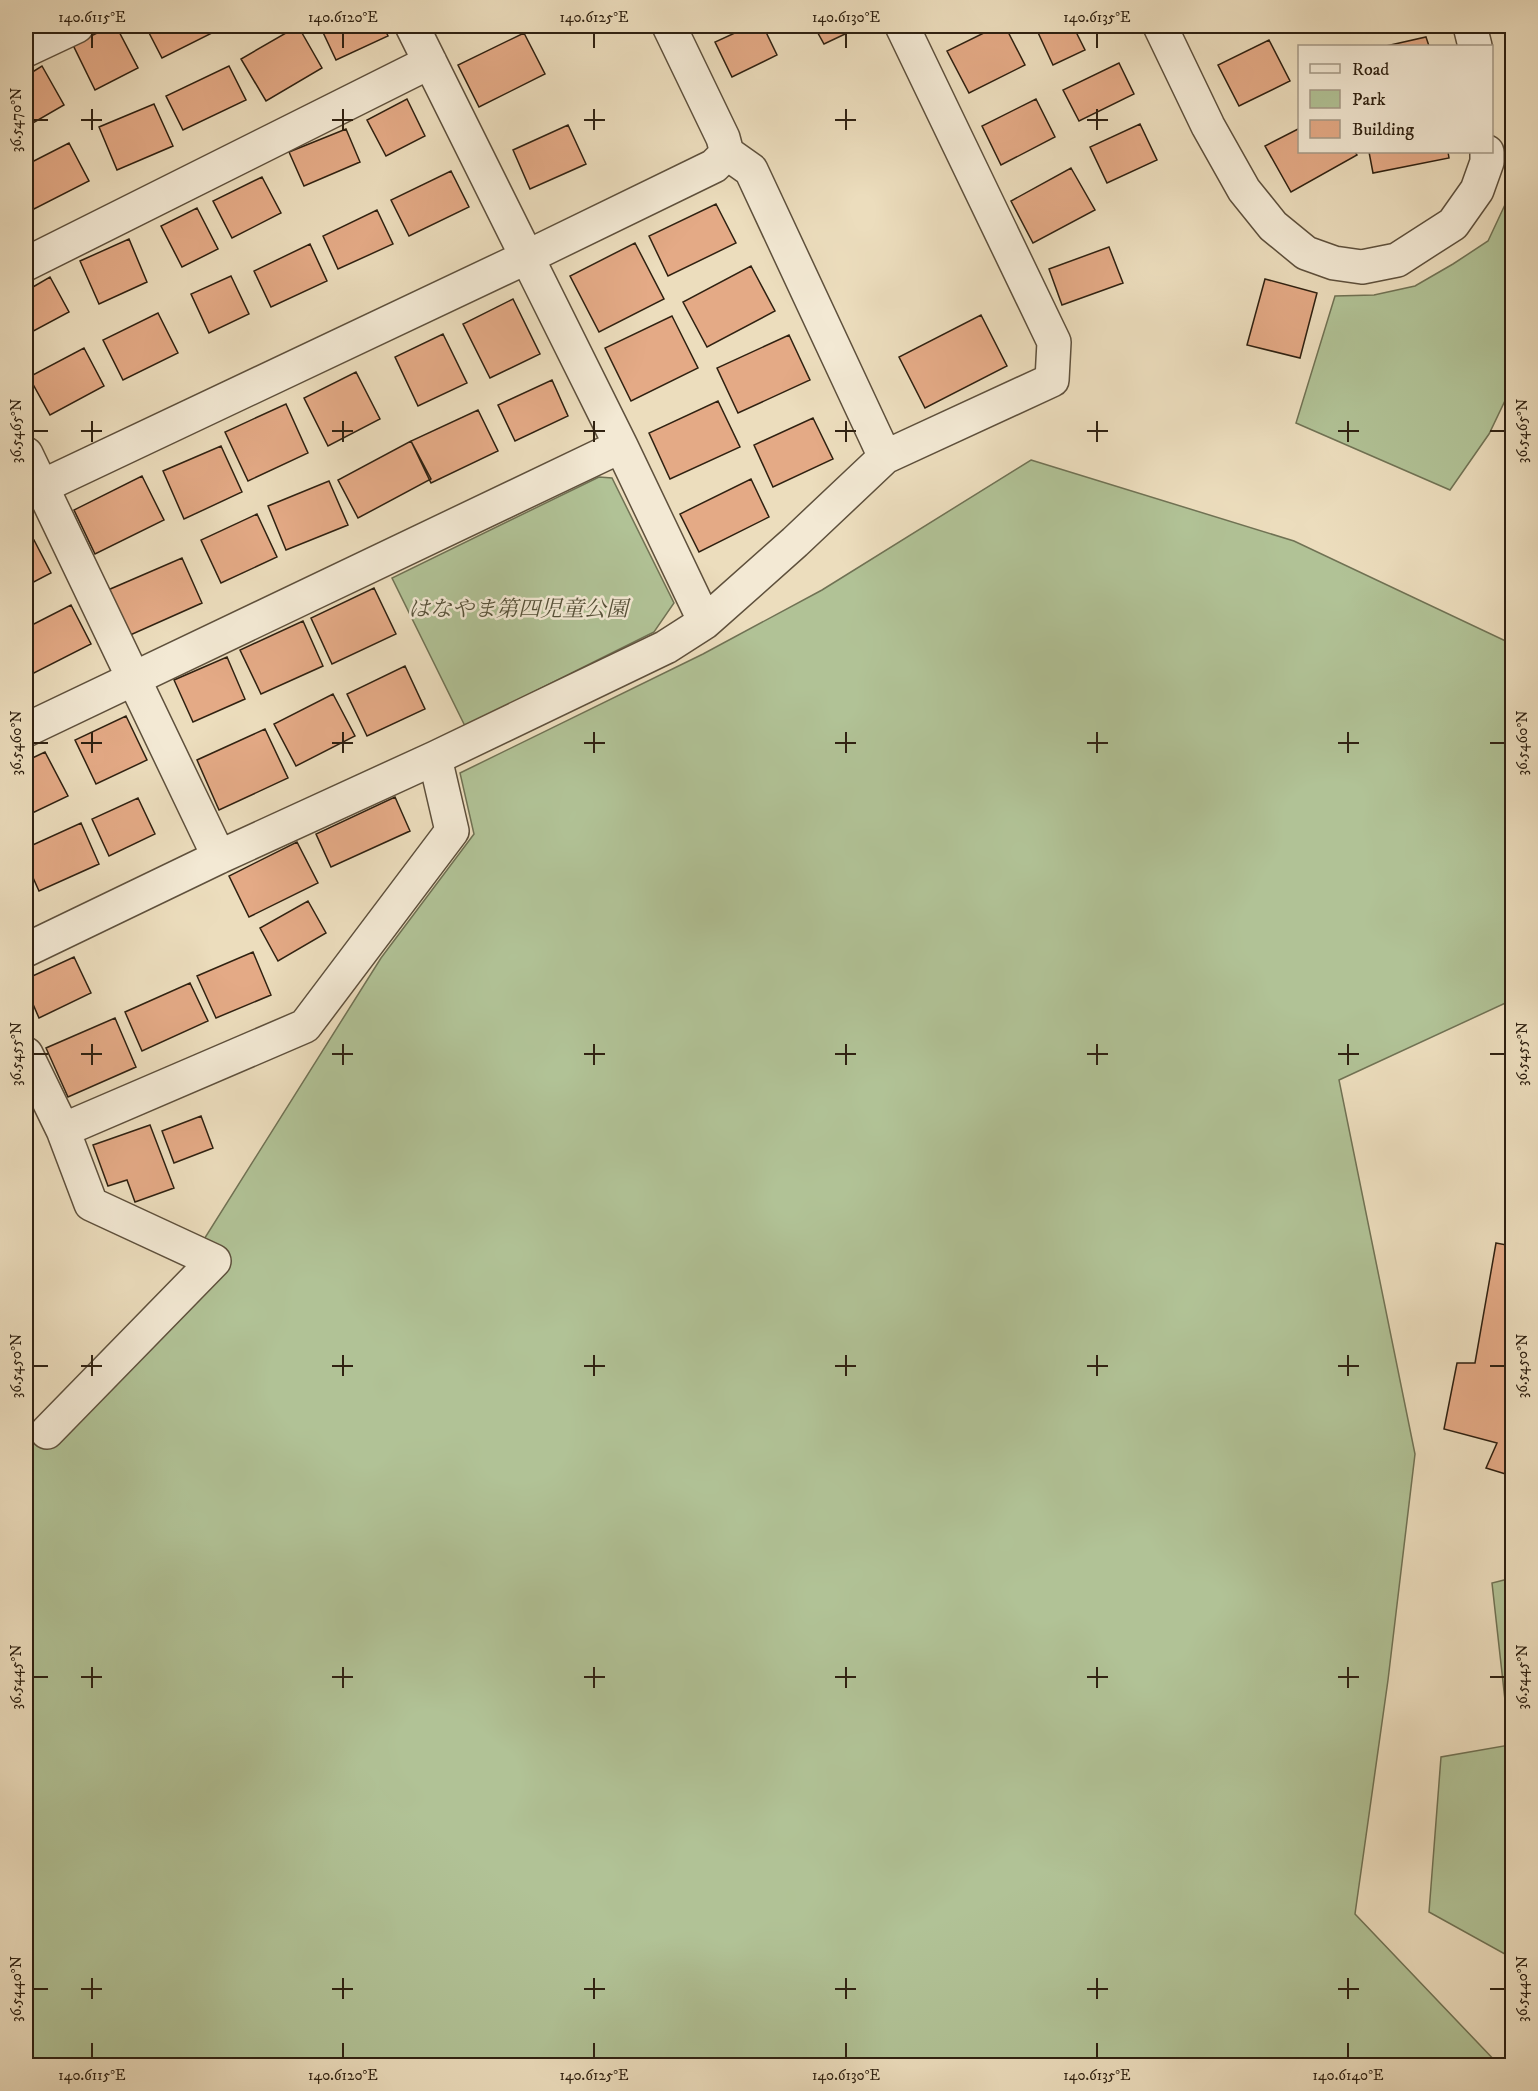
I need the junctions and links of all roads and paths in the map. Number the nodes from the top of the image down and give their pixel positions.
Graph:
1 (77, 26) edge
2 (412, 26) edge
3 (669, 26) edge
4 (903, 26) edge
5 (1160, 26) edge
6 (1470, 26) edge
7 (1475, 45) edge
8 (26, 50) edge
9 (430, 62) junction
10 (727, 153) junction
11 (1487, 153) edge
12 (528, 257) junction
13 (26, 264) edge
14 (621, 446) junction
15 (26, 454) edge
16 (885, 457) junction
17 (33, 490) edge
18 (705, 622) junction
19 (133, 678) junction
20 (26, 730) edge
21 (435, 758) junction
22 (219, 857) junction
23 (26, 950) edge
24 (26, 1054) edge
25 (63, 1130) junction
26 (47, 1432) dead end

1 - 8 street
2 - 9 street
3 - 10 street
4 - 16 street
5 - 11 street
6 - 7 street
9 - 12 street
9 - 13 street
10 - 12 street
10 - 16 street
12 - 14 street
12 - 17 street
14 - 18 street
14 - 19 street
15 - 17 street
16 - 18 street
17 - 19 street
18 - 21 street
19 - 20 street
19 - 22 street
21 - 22 street
21 - 25 street
22 - 23 street
24 - 25 street
25 - 26 street

